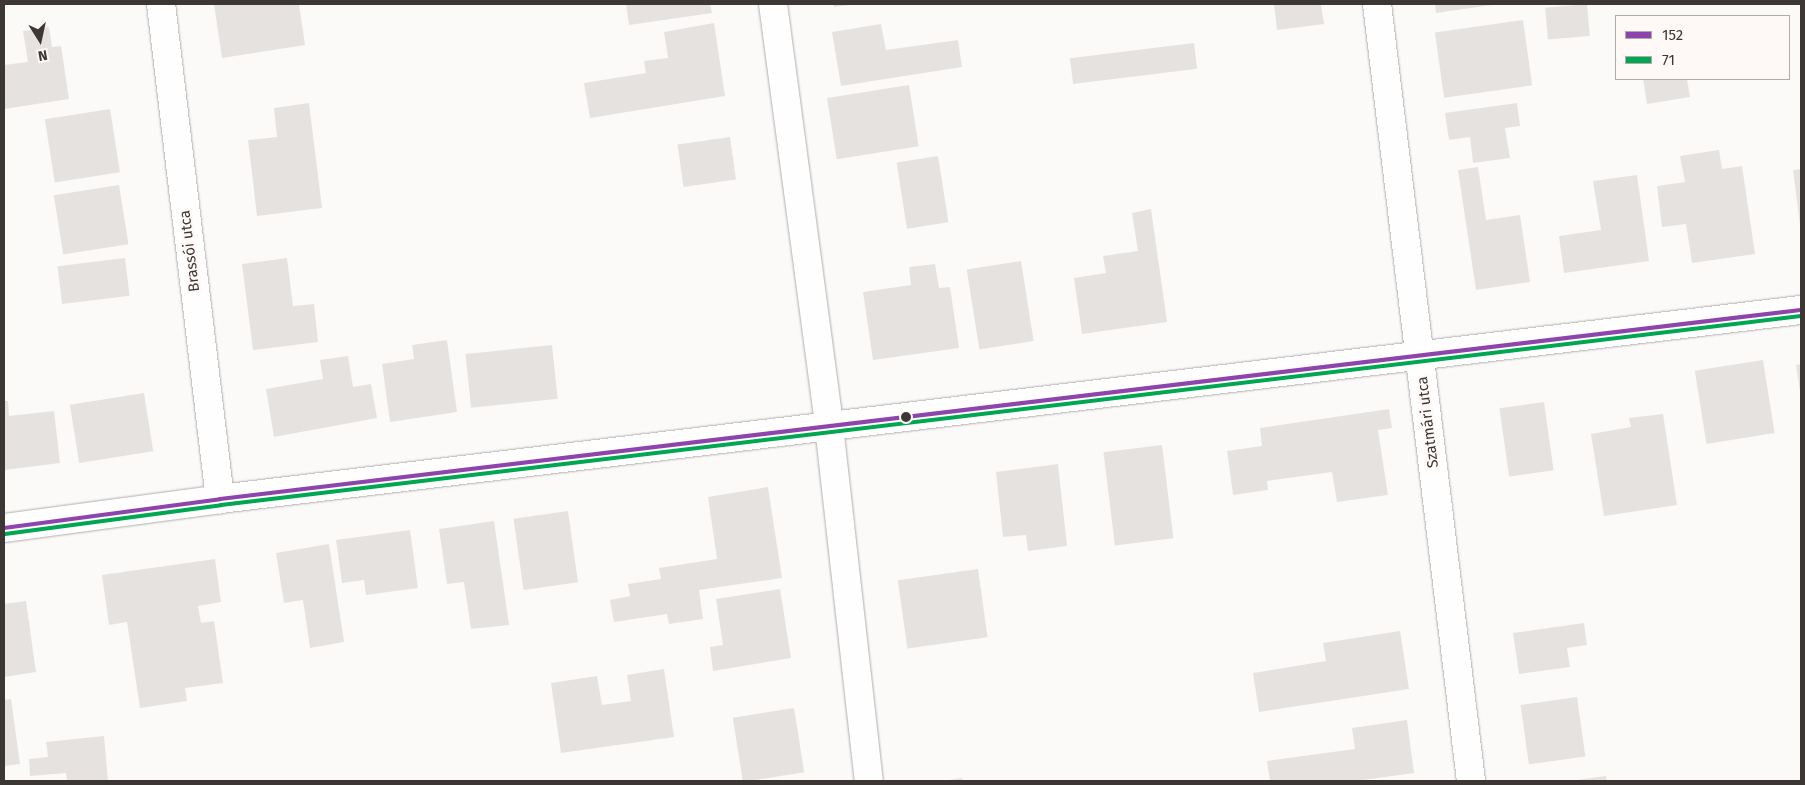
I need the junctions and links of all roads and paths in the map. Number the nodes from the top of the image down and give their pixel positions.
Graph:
1 (161, 4) edge
2 (773, 4) edge
3 (1377, 4) edge
4 (1801, 310) edge
5 (1420, 355) junction
6 (829, 426) junction
7 (220, 499) junction
8 (4, 528) edge
9 (869, 781) edge
10 (1471, 781) edge

1 - 7 street, Brassói utca
2 - 6 street
3 - 5 street, Szatmári utca
4 - 5 street
5 - 6 street
5 - 10 street, Szatmári utca
6 - 7 street
6 - 9 street
7 - 8 street

